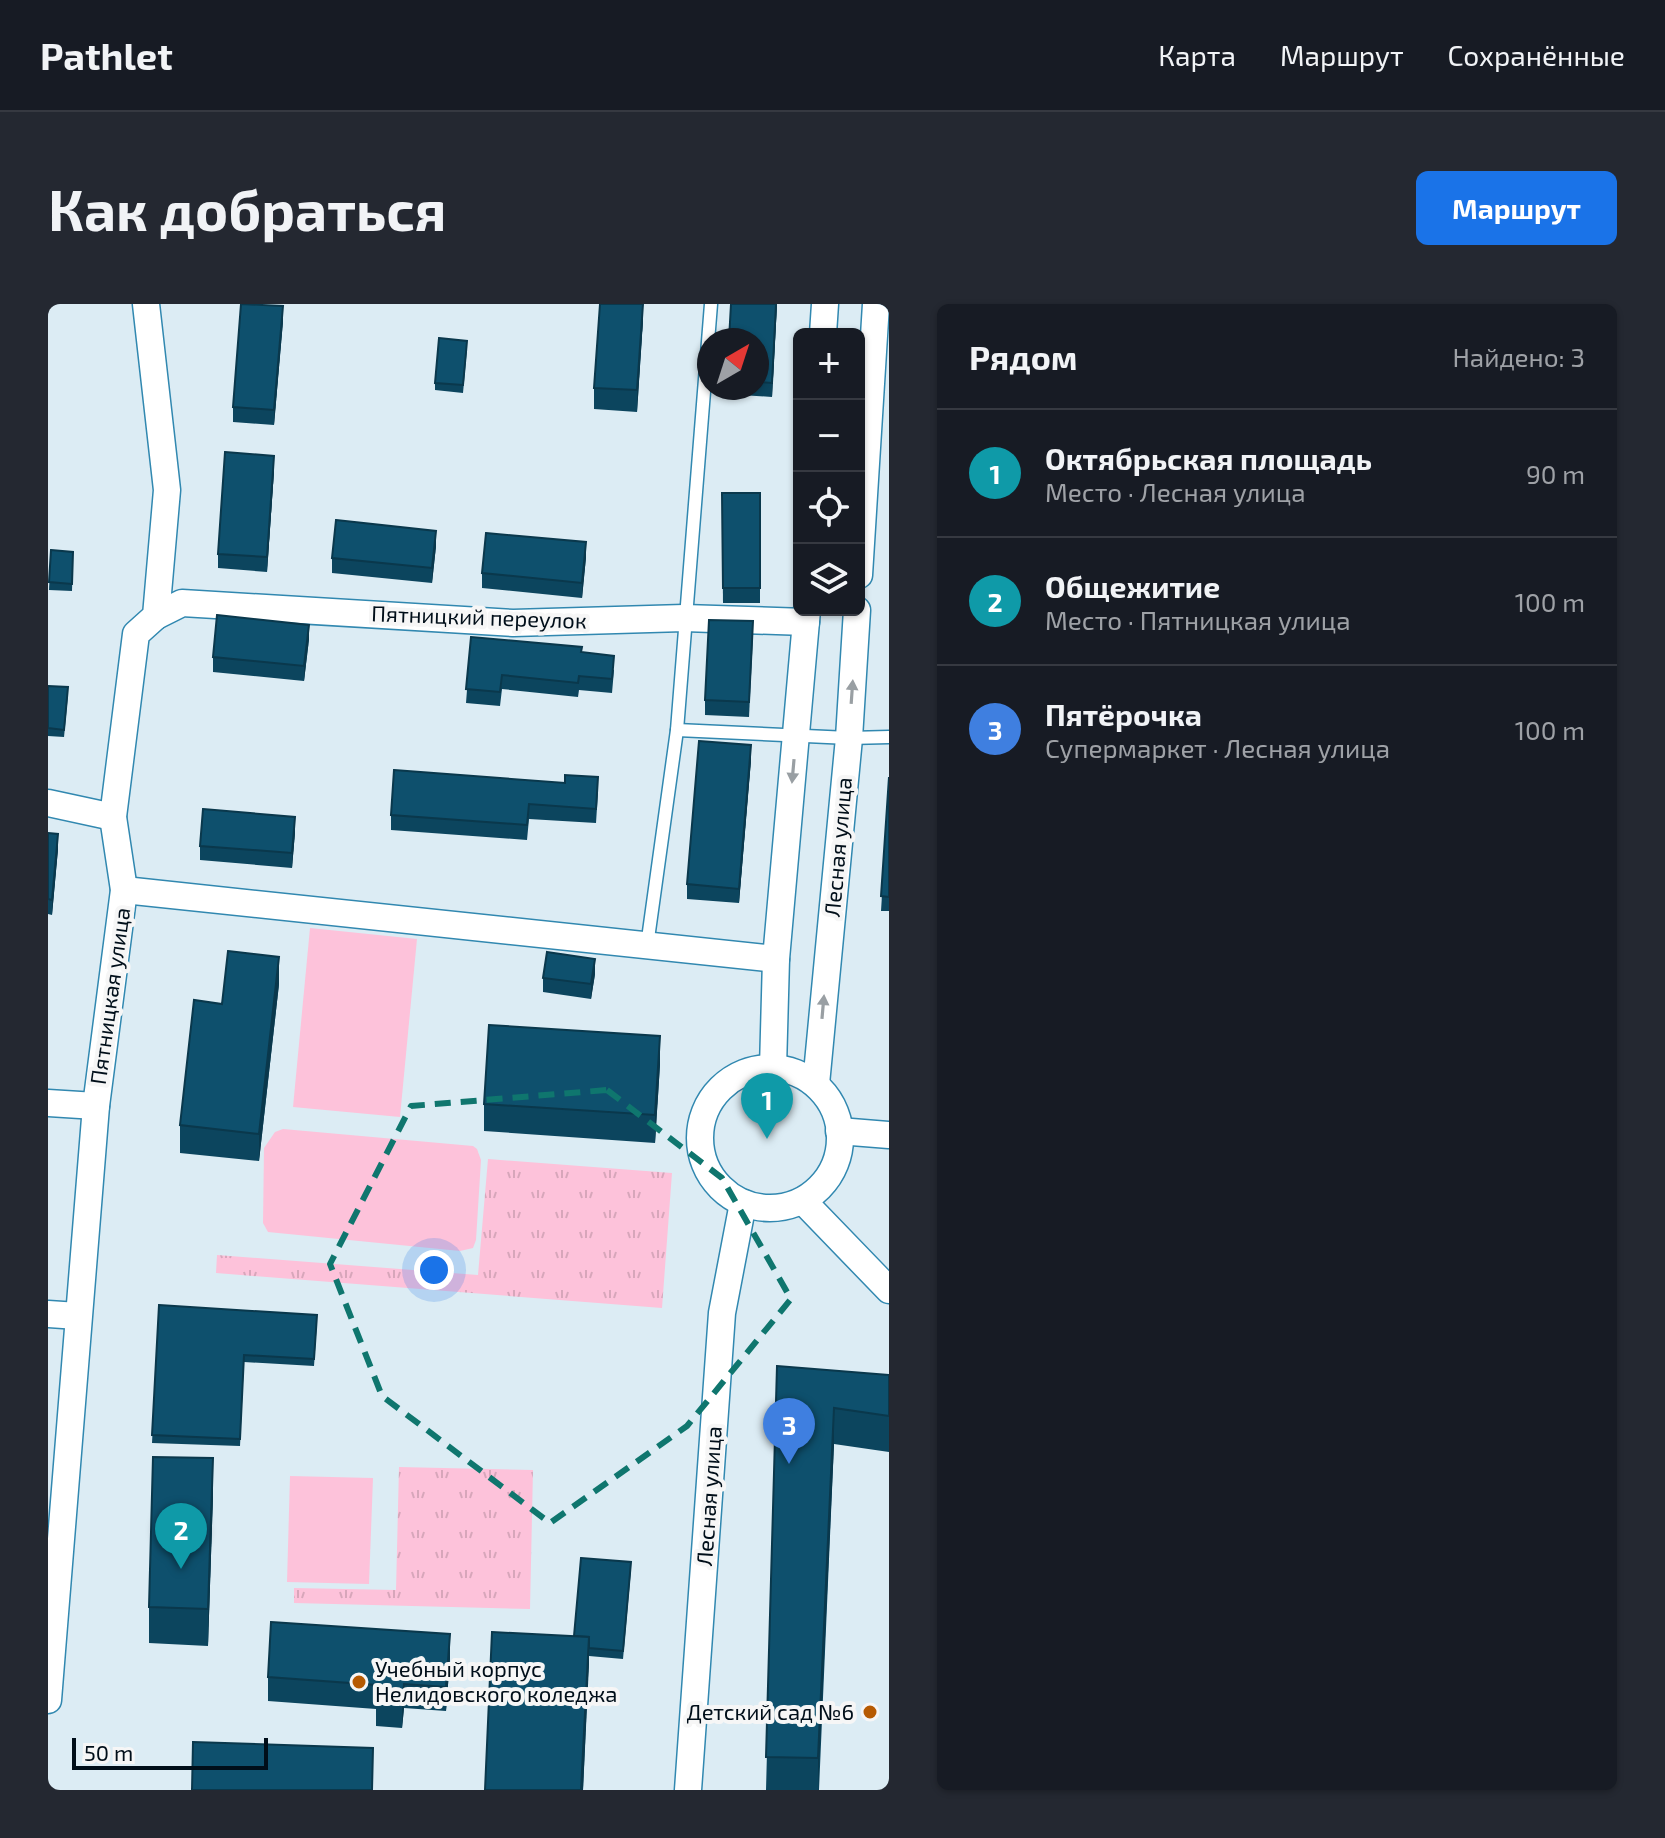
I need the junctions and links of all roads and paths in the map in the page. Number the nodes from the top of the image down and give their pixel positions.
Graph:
1 (146, 304) edge
2 (711, 304) edge
3 (825, 304) edge
4 (876, 304) edge
5 (823, 328) edge
6 (861, 544) edge
7 (156, 616) junction
8 (807, 616) edge
9 (857, 616) edge
10 (684, 618) junction
11 (677, 730) junction
12 (796, 735) junction
13 (889, 737) edge
14 (849, 738) junction
15 (48, 803) edge
16 (113, 817) junction
17 (124, 890) junction
18 (647, 946) junction
19 (776, 959) junction
20 (773, 1068) junction
21 (816, 1084) junction
22 (48, 1103) edge
23 (96, 1106) junction
24 (839, 1131) junction
25 (889, 1135) edge
26 (803, 1201) junction
27 (743, 1203) junction
28 (889, 1290) edge
29 (48, 1314) edge
30 (78, 1316) junction
31 (55, 1517) edge
32 (48, 1700) edge
33 (688, 1790) edge

1 - 7 street, Пятницкая улица
2 - 10 lane
3 - 5 street
4 - 6 street
7 - 10 street, Пятницкий переулок
7 - 16 street, Пятницкая улица
8 - 10 street, Пятницкий переулок
8 - 12 street
14 -> 9 street, Лесная улица
10 - 11 lane
11 - 12 lane
11 - 18 lane
12 - 14 lane
12 -> 19 street
13 - 14 lane
21 -> 14 street, Лесная улица
15 - 16 street
16 - 17 street, Пятницкая улица
17 - 18 street
17 - 23 street, Пятницкая улица
18 - 19 street
19 - 20 street
20 - 21 street
20 - 27 street
21 - 24 street
22 - 23 street
23 - 30 street, Пятницкая улица
24 - 25 street
24 - 26 street
26 - 27 street
26 - 28 street
27 - 33 street, Лесная улица
29 - 30 street
30 - 31 street, Пятницкая улица
31 - 32 street, Пятницкая улица

